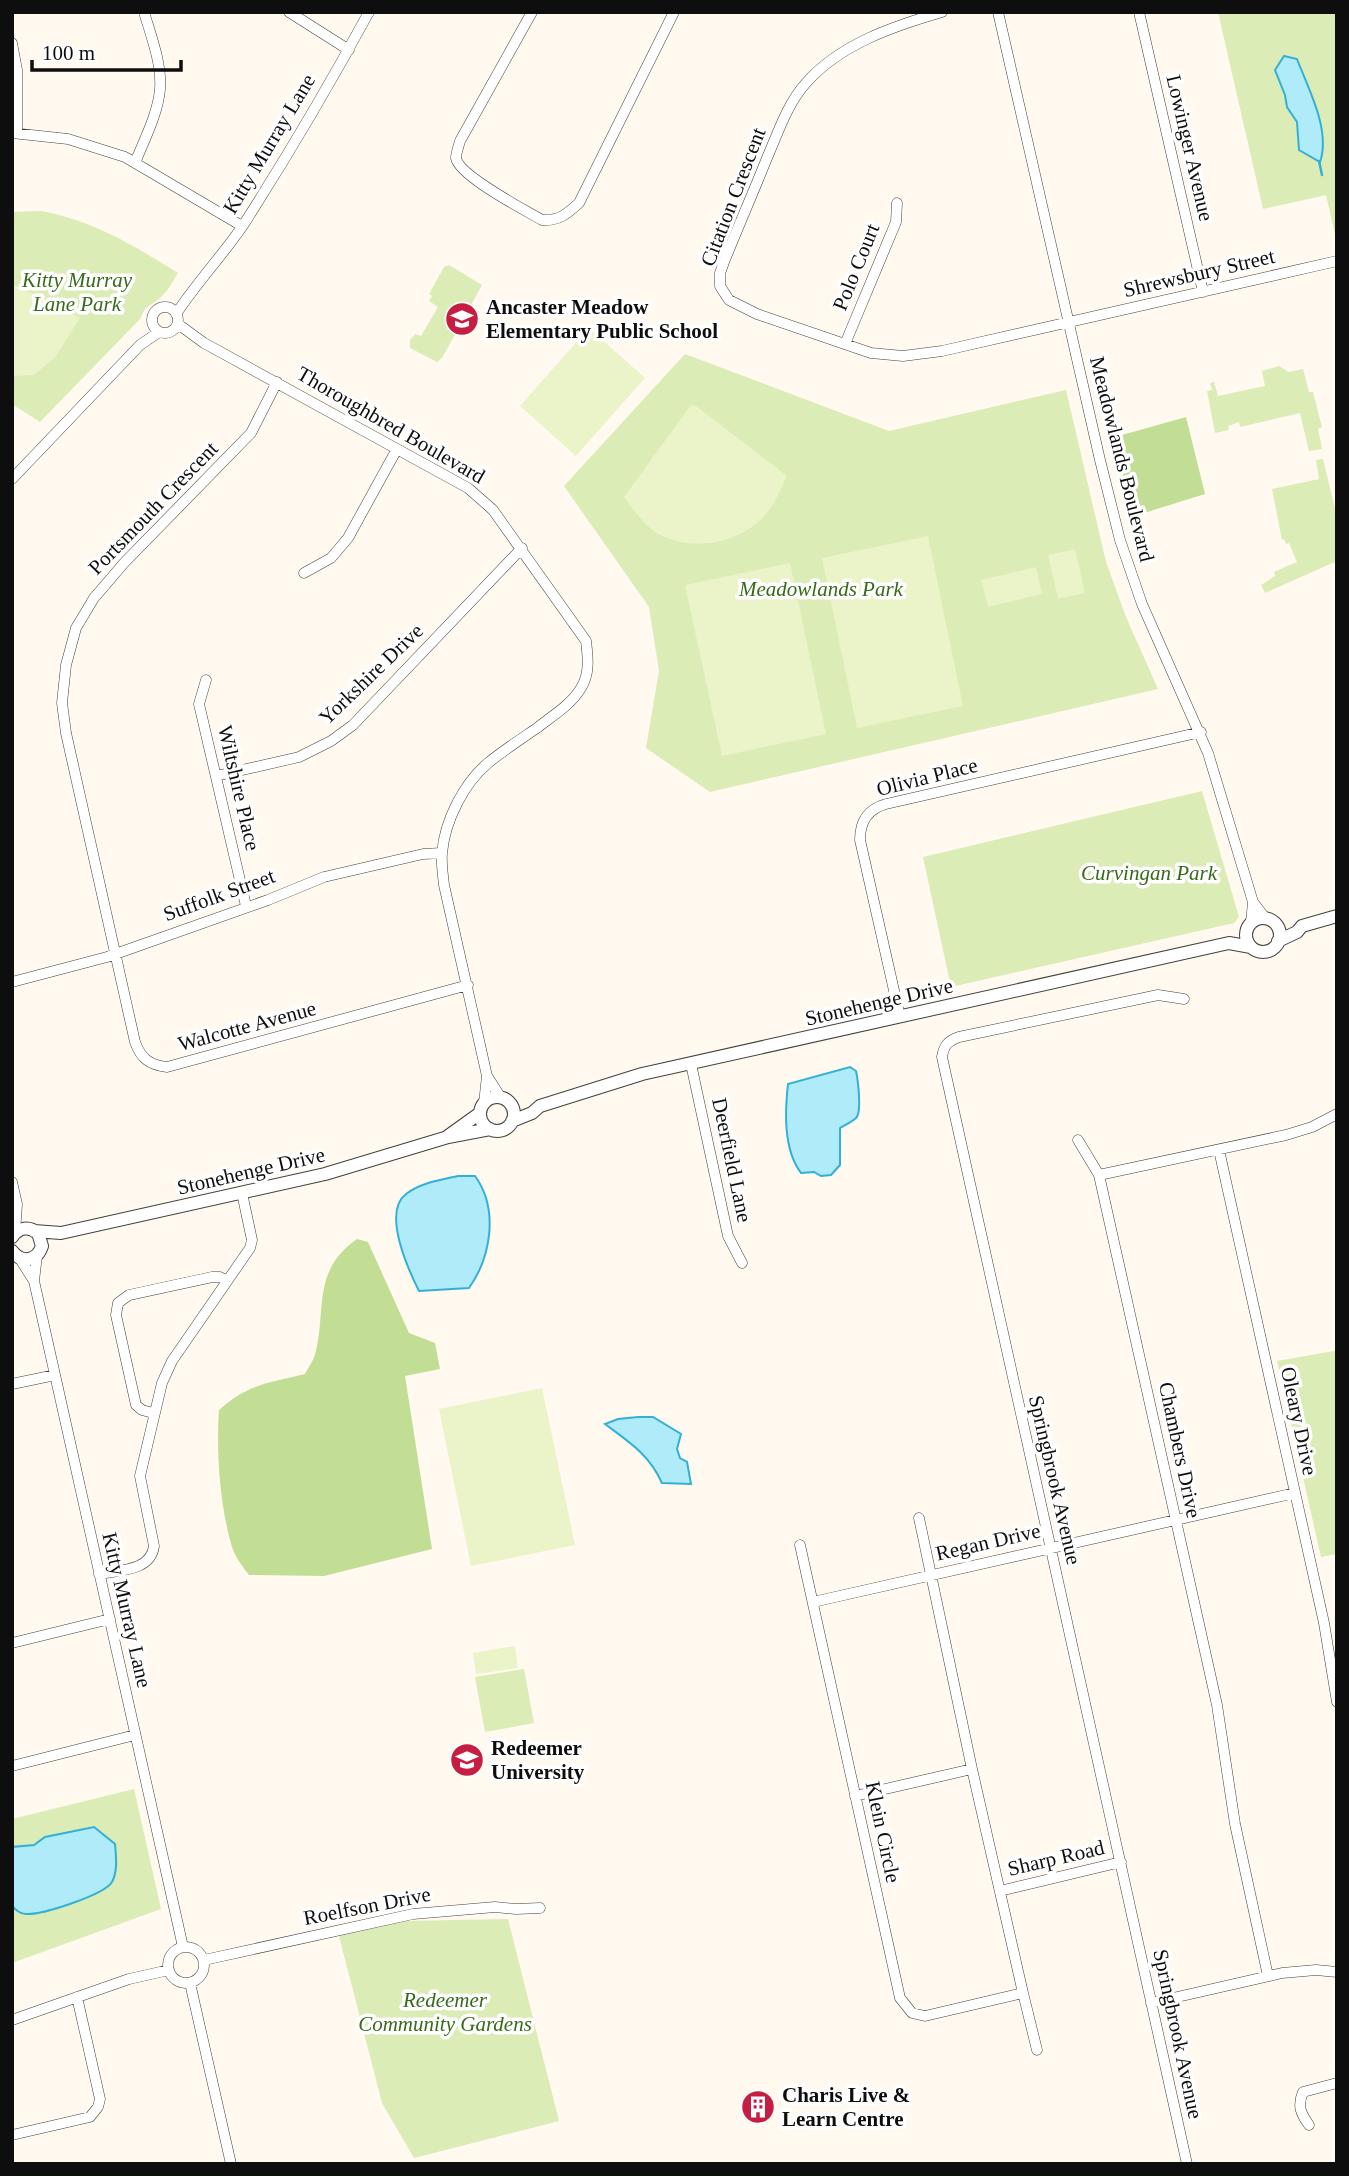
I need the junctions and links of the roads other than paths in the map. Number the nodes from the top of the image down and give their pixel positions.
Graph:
1 (144, 12) edge
2 (289, 12) edge
3 (369, 12) edge
4 (532, 12) edge
5 (674, 12) edge
6 (942, 12) edge
7 (998, 12) edge
8 (1139, 12) edge
9 (12, 43) edge
10 (349, 50) junction
11 (15, 133) edge
12 (135, 163) junction
13 (897, 202) dead end
14 (242, 226) junction
15 (1337, 261) edge
16 (1203, 292) junction
17 (174, 319) junction
18 (1069, 322) junction
19 (155, 328) junction
20 (845, 344) junction
21 (277, 382) junction
22 (397, 449) junction
23 (12, 479) edge
24 (522, 548) junction
25 (304, 573) dead end
26 (206, 680) dead end
27 (1201, 732) junction
28 (216, 776) junction
29 (442, 853) junction
30 (1253, 902) junction
31 (246, 906) junction
32 (1337, 916) edge
33 (1271, 922) junction
34 (1302, 926) junction
35 (1249, 927) junction
36 (1278, 941) junction
37 (1229, 943) junction
38 (1251, 947) junction
39 (117, 954) junction
40 (12, 982) edge
41 (468, 985) junction
42 (1184, 999) dead end
43 (900, 1017) junction
44 (691, 1063) junction
45 (486, 1076) junction
46 (505, 1100) junction
47 (540, 1107) junction
48 (482, 1108) junction
49 (1337, 1114) edge
50 (512, 1121) junction
51 (490, 1129) junction
52 (447, 1136) junction
53 (1078, 1140) dead end
54 (1219, 1150) junction
55 (1100, 1175) junction
56 (12, 1182) edge
57 (242, 1193) junction
58 (17, 1204) junction
59 (32, 1230) junction
60 (61, 1233) junction
61 (13, 1235) edge
62 (39, 1253) junction
63 (15, 1255) edge
64 (742, 1263) dead end
65 (34, 1281) junction
66 (227, 1282) junction
67 (55, 1375) junction
68 (12, 1384) edge
69 (153, 1413) junction
70 (1295, 1493) junction
71 (919, 1518) dead end
72 (1175, 1519) junction
73 (800, 1545) dead end
74 (1050, 1547) junction
75 (99, 1574) junction
76 (932, 1574) junction
77 (813, 1602) junction
78 (110, 1619) junction
79 (12, 1643) edge
80 (1337, 1702) edge
81 (135, 1735) junction
82 (12, 1766) edge
83 (972, 1769) junction
84 (855, 1796) junction
85 (1121, 1862) junction
86 (1000, 1891) junction
87 (540, 1908) dead end
88 (183, 1947) junction
89 (204, 1960) junction
90 (169, 1970) junction
91 (1337, 1972) edge
92 (1268, 1976) junction
93 (190, 1983) junction
94 (1023, 1993) junction
95 (77, 1997) junction
96 (1151, 2003) junction
97 (12, 2020) edge
98 (1037, 2050) dead end
99 (1337, 2083) edge
100 (1310, 2125) dead end
101 (12, 2135) edge
102 (231, 2164) edge
103 (1187, 2164) edge

1 - 12 street
2 - 10 street
3 - 10 street, Kitty Murray Lane
4 - 5 street
6 - 20 street, Citation Crescent
7 - 18 street, Meadowlands Boulevard
8 - 16 street, Lowinger Avenue
9 - 11 street
10 - 14 street, Kitty Murray Lane
11 - 12 street
12 - 14 street
13 - 20 street, Polo Court
14 - 17 street, Kitty Murray Lane
15 - 16 street, Shrewsbury Street
16 - 18 street, Shrewsbury Street
17 - 19 street
17 - 19 street, Kitty Murray Lane
17 - 21 street, Thoroughbred Boulevard
18 - 20 street, Citation Crescent
18 - 27 street, Meadowlands Boulevard
19 - 23 street
21 - 22 street, Thoroughbred Boulevard
21 - 39 street, Portsmouth Crescent
22 - 24 street, Thoroughbred Boulevard
22 - 25 street
24 - 28 street, Yorkshire Drive
24 - 29 street, Thoroughbred Boulevard
26 - 28 street, Wiltshire Place
27 - 30 street, Meadowlands Boulevard
27 - 43 street, Olivia Place
28 - 31 street, Wiltshire Place
29 - 31 street, Suffolk Street
29 - 41 street, Thoroughbred Boulevard
30 - 33 street, Meadowlands Boulevard
30 - 35 street, Meadowlands Boulevard
31 - 39 street, Suffolk Street
32 - 34 street
33 - 34 street
33 - 35 street
33 - 36 street
34 - 36 street
35 - 37 street, Stonehenge Drive
35 - 38 street
36 - 38 street
37 - 38 street, Stonehenge Drive
37 - 43 street, Stonehenge Drive
39 - 40 street, Suffolk Street
39 - 41 street, Walcotte Avenue
41 - 45 street, Thoroughbred Boulevard
42 - 74 street, Springbrook Avenue
43 - 44 street, Stonehenge Drive
44 - 47 street, Stonehenge Drive
44 - 64 street, Deerfield Lane
45 - 46 street, Thoroughbred Boulevard
45 - 48 street, Thoroughbred Boulevard
46 - 47 street, Stonehenge Drive
46 - 48 street
46 - 50 street
47 - 50 street, Stonehenge Drive
48 - 51 street
48 - 52 street, Stonehenge Drive
49 - 54 street
50 - 51 street
51 - 52 street, Stonehenge Drive
52 - 57 street, Stonehenge Drive
53 - 55 street, Chambers Drive
54 - 55 street
54 - 70 street, Oleary Drive
55 - 72 street, Chambers Drive
56 - 58 street
57 - 60 street, Stonehenge Drive
57 - 66 street
58 - 59 street
58 - 61 street
59 - 60 street, Stonehenge Drive
59 - 61 street, Stonehenge Drive
59 - 62 street
60 - 62 street, Stonehenge Drive
62 - 63 street
62 - 65 street, Kitty Murray Lane
63 - 65 street, Kitty Murray Lane
65 - 67 street, Kitty Murray Lane
66 - 69 street
66 - 69 street
67 - 68 street
67 - 75 street, Kitty Murray Lane
69 - 75 street
70 - 72 street, Regan Drive
70 - 80 street, Oleary Drive
71 - 76 street
72 - 74 street, Regan Drive
72 - 92 street, Chambers Drive
73 - 77 street, Klein Circle
74 - 76 street, Regan Drive
74 - 85 street, Springbrook Avenue
75 - 78 street, Kitty Murray Lane
76 - 77 street, Regan Drive
76 - 83 street
77 - 84 street, Klein Circle
78 - 79 street
78 - 81 street, Kitty Murray Lane
81 - 82 street
81 - 88 street, Kitty Murray Lane
83 - 84 street
83 - 86 street
84 - 94 street, Klein Circle
85 - 86 street, Sharp Road
85 - 96 street, Springbrook Avenue
86 - 94 street
87 - 89 street, Roelfson Drive
88 - 89 street
88 - 90 street
89 - 93 street
90 - 93 street
90 - 95 street
91 - 92 street
92 - 96 street
93 - 102 street
94 - 98 street
95 - 97 street
95 - 101 street
96 - 103 street, Springbrook Avenue
99 - 100 street

